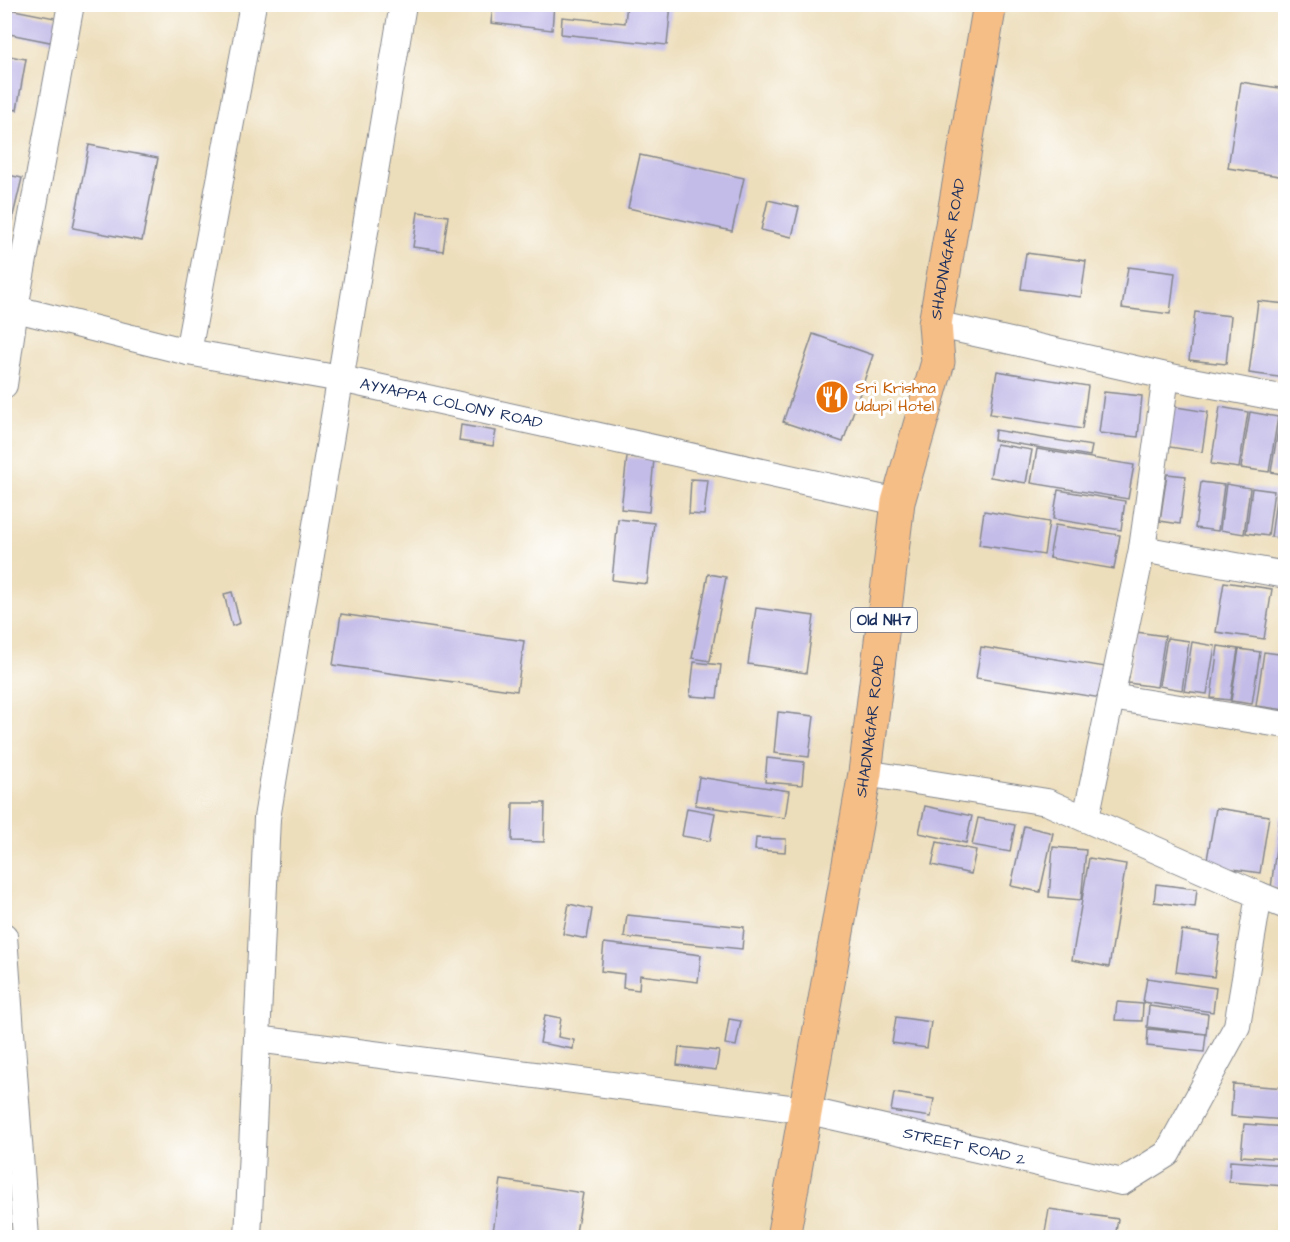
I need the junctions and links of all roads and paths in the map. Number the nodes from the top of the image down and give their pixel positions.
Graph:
1 (71, 4) edge
2 (253, 4) edge
3 (403, 4) edge
4 (990, 4) edge
5 (10, 307) edge
6 (935, 324) junction
7 (188, 352) junction
8 (1166, 376) junction
9 (341, 379) junction
10 (4, 385) edge
11 (1286, 399) edge
12 (898, 502) junction
13 (1142, 549) junction
14 (1286, 575) edge
15 (1111, 697) junction
16 (1286, 725) edge
17 (865, 773) junction
18 (1086, 818) junction
19 (1259, 895) junction
20 (1286, 906) edge
21 (4, 936) edge
22 (257, 1039) junction
23 (8, 1055) edge
24 (805, 1110) junction
25 (26, 1238) edge
26 (248, 1238) edge
27 (783, 1238) edge

1 - 5 street
2 - 7 street
3 - 9 street
4 - 6 main road, SHADNAGAR ROAD / Old NH7
5 - 7 street, AYYAPPA COLONY ROAD
5 - 10 street
6 - 8 street
6 - 12 main road, SHADNAGAR ROAD / Old NH7
7 - 9 street, AYYAPPA COLONY ROAD
8 - 11 street
8 - 13 street
9 - 12 street, AYYAPPA COLONY ROAD
9 - 22 street
12 - 17 main road, SHADNAGAR ROAD / Old NH7
13 - 14 street
13 - 15 street
15 - 16 street
15 - 18 street
17 - 18 street
17 - 24 main road, SHADNAGAR ROAD / Old NH7
18 - 19 street
19 - 20 street
19 - 24 street, STREET ROAD 2
21 - 23 street
22 - 24 street, STREET ROAD 2
22 - 26 street
23 - 25 street
24 - 27 main road, SHADNAGAR ROAD / Old NH7

